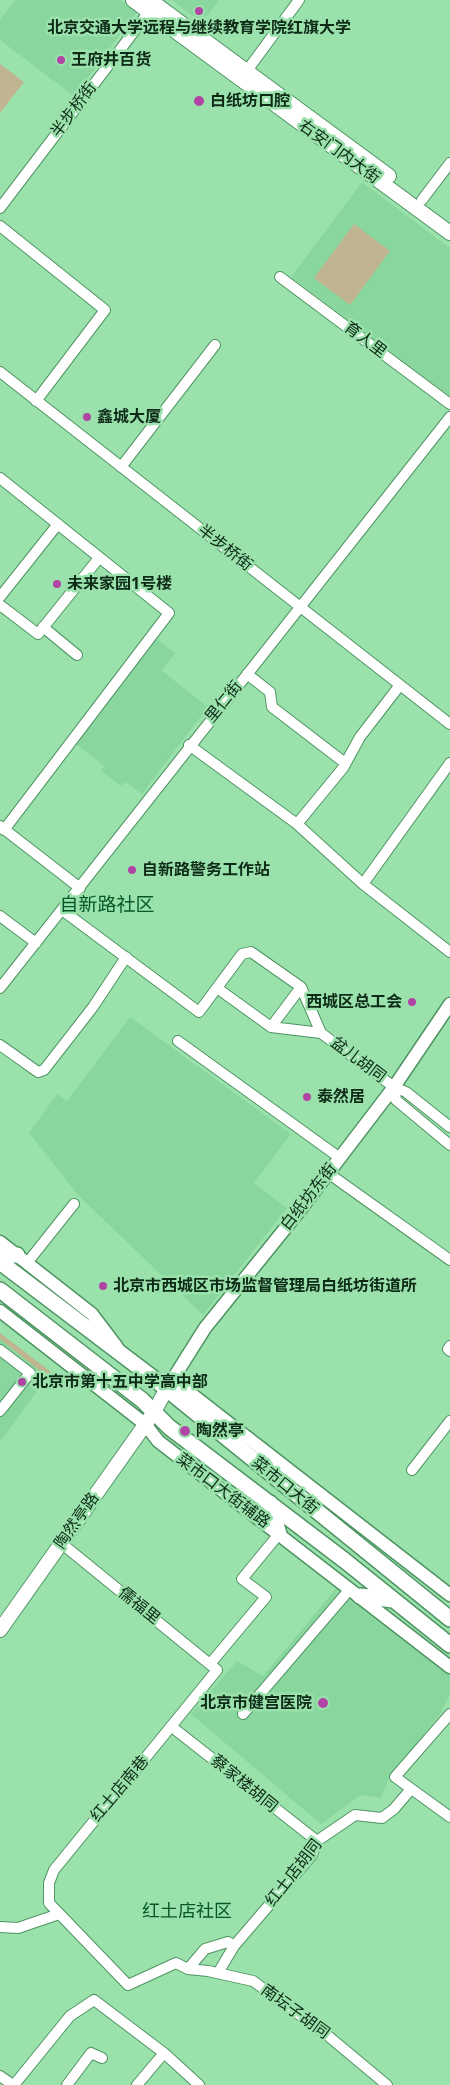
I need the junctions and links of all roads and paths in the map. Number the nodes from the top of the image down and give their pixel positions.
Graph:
1 (133, 0) edge
2 (299, 0) edge
3 (149, 6) edge
4 (246, 72) junction
5 (450, 163) edge
6 (422, 200) junction
7 (0, 208) edge
8 (450, 221) edge
9 (0, 226) edge
10 (450, 232) edge
11 (280, 277) dead end
12 (215, 345) dead end
13 (0, 372) edge
14 (36, 401) junction
15 (450, 404) edge
16 (450, 417) edge
17 (121, 467) junction
18 (0, 478) edge
19 (58, 524) junction
20 (99, 558) junction
21 (0, 597) edge
22 (0, 605) edge
23 (300, 607) junction
24 (43, 628) junction
25 (78, 655) dead end
26 (247, 674) junction
27 (400, 685) junction
28 (450, 724) edge
29 (190, 745) junction
30 (345, 763) junction
31 (450, 763) edge
32 (297, 824) junction
33 (2, 828) edge
34 (363, 884) junction
35 (80, 888) junction
36 (62, 910) junction
37 (0, 916) edge
38 (36, 943) junction
39 (450, 952) edge
40 (126, 957) junction
41 (0, 988) edge
42 (217, 988) junction
43 (301, 988) junction
44 (450, 1004) edge
45 (271, 1027) junction
46 (321, 1032) junction
47 (178, 1041) dead end
48 (0, 1045) edge
49 (394, 1087) junction
50 (450, 1127) edge
51 (450, 1144) edge
52 (340, 1158) junction
53 (328, 1173) junction
54 (74, 1204) dead end
55 (0, 1242) edge
56 (0, 1254) edge
57 (22, 1259) junction
58 (450, 1260) edge
59 (0, 1262) edge
60 (0, 1290) edge
61 (0, 1311) edge
62 (450, 1346) edge
63 (0, 1350) edge
64 (450, 1351) edge
65 (123, 1355) junction
66 (169, 1384) junction
67 (0, 1411) edge
68 (150, 1418) junction
69 (450, 1421) edge
70 (412, 1470) dead end
71 (270, 1503) junction
72 (279, 1534) junction
73 (62, 1543) junction
74 (355, 1593) junction
75 (450, 1595) edge
76 (394, 1600) junction
77 (450, 1620) edge
78 (0, 1630) edge
79 (450, 1645) edge
80 (213, 1667) junction
81 (450, 1667) edge
82 (243, 1714) dead end
83 (450, 1714) edge
84 (172, 1727) junction
85 (411, 1789) junction
86 (450, 1817) edge
87 (317, 1841) junction
88 (59, 1914) junction
89 (0, 1927) edge
90 (234, 1946) junction
91 (188, 1969) junction
92 (218, 1973) junction
93 (164, 2053) junction
94 (102, 2058) dead end
95 (0, 2076) edge
96 (13, 2085) edge
97 (67, 2085) edge
98 (137, 2085) edge
99 (199, 2085) edge
100 (387, 2085) edge

1 - 3 main road, 右安门内大街
2 - 4 street
3 - 4 main road, 右安门内大街
3 - 7 street, 半步桥街
3 - 10 main road, 右安门内大街
4 - 6 main road, 右安门内大街
5 - 6 street
6 - 8 main road, 右安门内大街
9 - 14 street
11 - 15 street, 育人里
12 - 17 street
13 - 14 street, 半步桥街
14 - 17 street, 半步桥街
16 - 23 street, 里仁街
17 - 23 street, 半步桥街
18 - 19 street
19 - 20 street
19 - 21 street
20 - 24 street
20 - 33 street
22 - 24 street
23 - 26 street, 里仁街
23 - 27 street, 半步桥街
24 - 25 street
26 - 29 street, 里仁街
26 - 30 street
27 - 28 street, 半步桥街
27 - 30 street
29 - 32 street
29 - 35 street, 里仁街
30 - 32 street
31 - 34 street
32 - 34 street
33 - 35 street
34 - 39 street
35 - 36 street, 里仁街
36 - 38 street, 里仁街
36 - 40 street
37 - 38 street
38 - 41 street, 里仁街
40 - 42 street
40 - 48 street
42 - 43 street
42 - 45 street
43 - 45 street
43 - 46 street
44 - 49 street, 白纸坊东街
45 - 46 street
46 - 49 street, 盆儿胡同
47 - 52 street
49 - 50 street, 盆儿胡同
49 - 51 street, 盆儿胡同
49 - 52 street, 白纸坊东街
52 - 53 street, 白纸坊东街
53 - 58 street
53 - 66 street, 白纸坊东街
54 - 57 street
55 - 57 street
56 - 57 main road
57 - 65 street
59 - 65 main road, 菜市口大街
60 - 68 main road, 菜市口大街
61 - 68 street, 菜市口大街辅路
62 - 64 street
63 - 67 street
65 - 66 main road, 菜市口大街
66 - 68 main road, 陶然亭路
66 - 75 street
66 - 77 main road, 菜市口大街
68 - 71 main road, 菜市口大街
68 - 72 street, 菜市口大街辅路
68 - 73 main road, 陶然亭路
69 - 70 street
71 - 72 main road
71 - 76 main road, 菜市口大街
72 - 74 street, 菜市口大街辅路
72 - 80 street, 红土店南巷
73 - 78 main road, 陶然亭路
73 - 80 street, 儒福里
74 - 76 main road
74 - 81 street, 菜市口大街辅路
74 - 82 street
76 - 79 main road, 菜市口大街
80 - 84 street, 红土店南巷
83 - 85 street
84 - 87 street, 蔡家楼胡同
84 - 88 street, 红土店南巷
85 - 86 street
85 - 87 street, 红土店胡同
87 - 90 street, 红土店胡同
88 - 89 street
88 - 91 street
90 - 91 street
90 - 92 street, 红土店胡同
91 - 92 street, 南坛子胡同
92 - 100 street, 南坛子胡同
93 - 96 street
93 - 98 street
93 - 99 street
94 - 97 street
95 - 96 street

